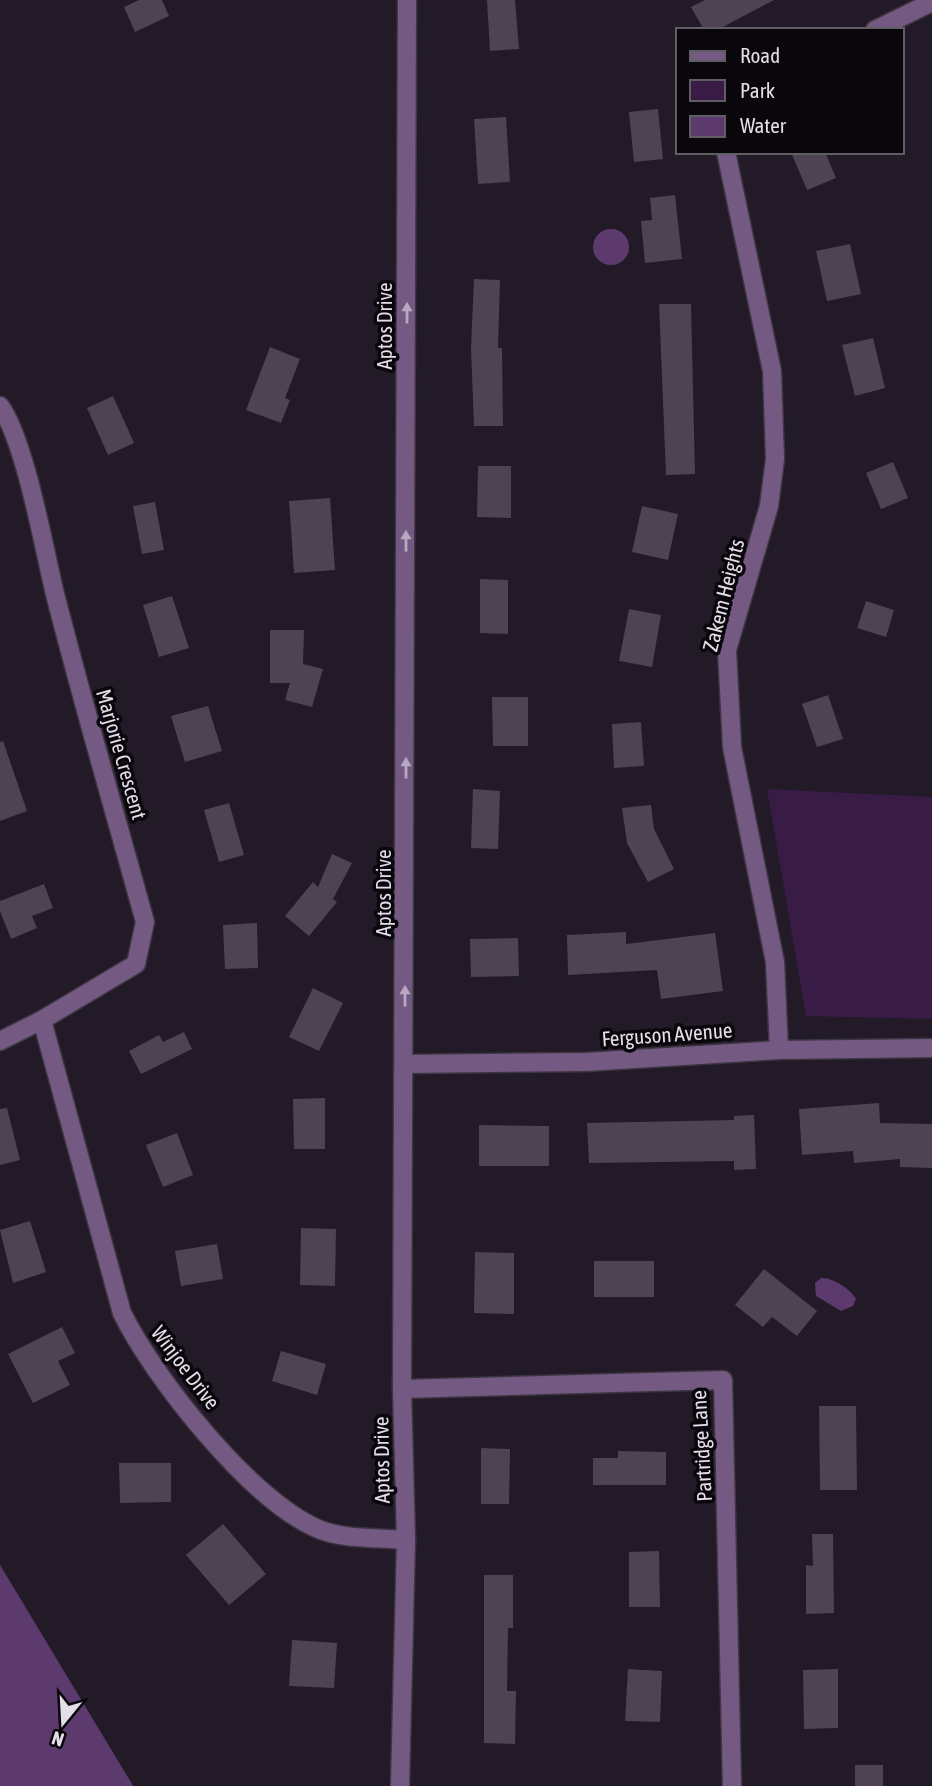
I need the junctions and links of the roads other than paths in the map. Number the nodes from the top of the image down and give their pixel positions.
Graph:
1 (407, 0) edge
2 (932, 2) edge
3 (878, 28) edge
4 (726, 154) edge
5 (0, 406) edge
6 (42, 1020) junction
7 (0, 1041) edge
8 (932, 1048) edge
9 (779, 1050) junction
10 (405, 1064) junction
11 (402, 1389) junction
12 (406, 1540) junction
13 (400, 1786) edge
14 (732, 1786) edge

10 -> 1 street, Aptos Drive
2 - 3 street
4 - 9 street, Zakem Heights
5 - 6 street, Marjorie Crescent
6 - 7 street, Marjorie Crescent
6 - 12 street, Winjoe Drive
8 - 9 street, Ferguson Avenue
9 - 10 street, Ferguson Avenue
10 - 11 street, Aptos Drive
11 - 12 street, Aptos Drive
11 - 14 street, Partridge Lane
12 - 13 street, Aptos Drive

